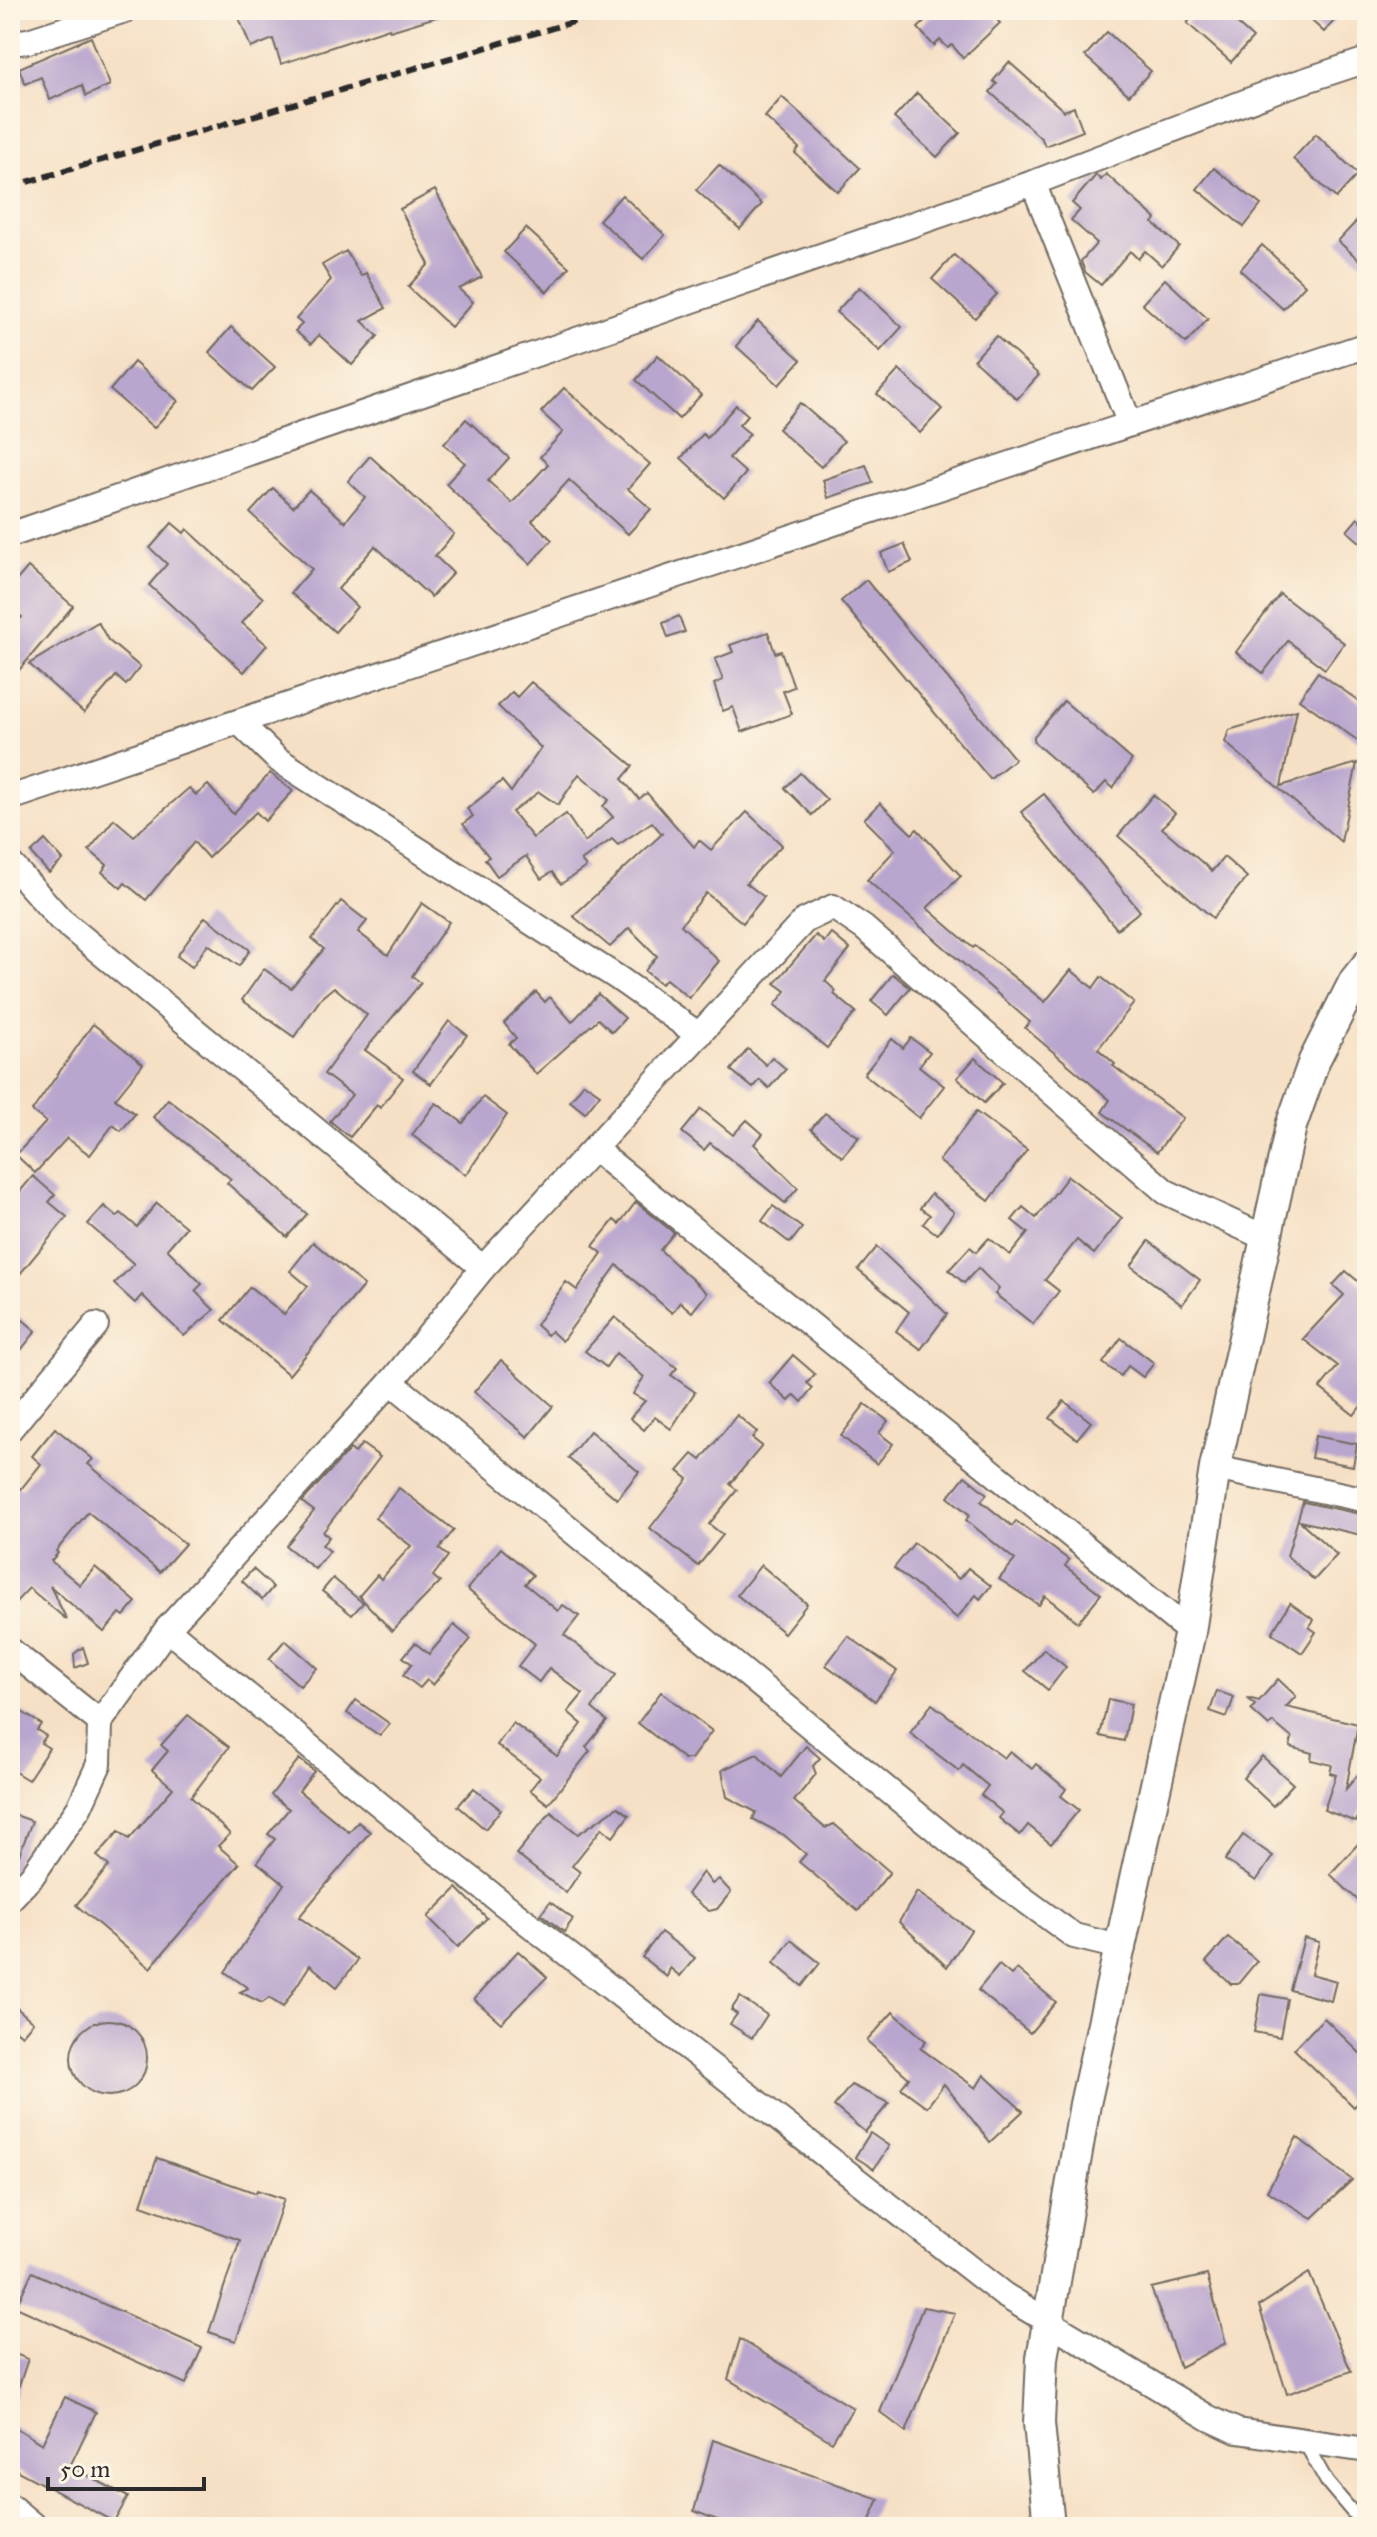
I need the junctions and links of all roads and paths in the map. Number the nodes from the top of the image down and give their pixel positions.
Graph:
1 (125, 10) edge
2 (10, 43) edge
3 (1367, 60) edge
4 (1033, 183) junction
5 (1367, 345) edge
6 (1130, 424) junction
7 (10, 535) edge
8 (239, 722) junction
9 (10, 798) edge
10 (10, 863) edge
11 (1367, 965) edge
12 (699, 1035) junction
13 (594, 1149) junction
14 (1268, 1239) junction
15 (483, 1268) junction
16 (96, 1325) dead end
17 (391, 1382) junction
18 (10, 1429) edge
19 (1215, 1468) junction
20 (1367, 1500) edge
21 (167, 1629) junction
22 (1190, 1632) junction
23 (10, 1650) edge
24 (100, 1722) junction
25 (10, 1899) edge
26 (1123, 1948) junction
27 (1046, 2320) junction
28 (1304, 2441) junction
29 (1367, 2450) edge
30 (10, 2506) edge
31 (35, 2527) edge
32 (1049, 2527) edge
33 (1365, 2527) edge

1 - 2 street
3 - 4 street
4 - 6 street
4 - 7 street
5 - 6 street
6 - 8 street
8 - 9 street
8 - 12 street
10 - 15 street
11 - 14 street
12 - 13 street
12 - 14 street
13 - 15 street
13 - 22 street
14 - 19 street
15 - 17 street
16 - 18 street
17 - 21 street
17 - 26 street
19 - 20 street
19 - 22 street
21 - 24 street
21 - 27 street
22 - 26 street
23 - 24 street
24 - 25 street
26 - 27 street
27 - 28 street
27 - 32 street
28 - 29 street
28 - 33 lane
30 - 31 street

